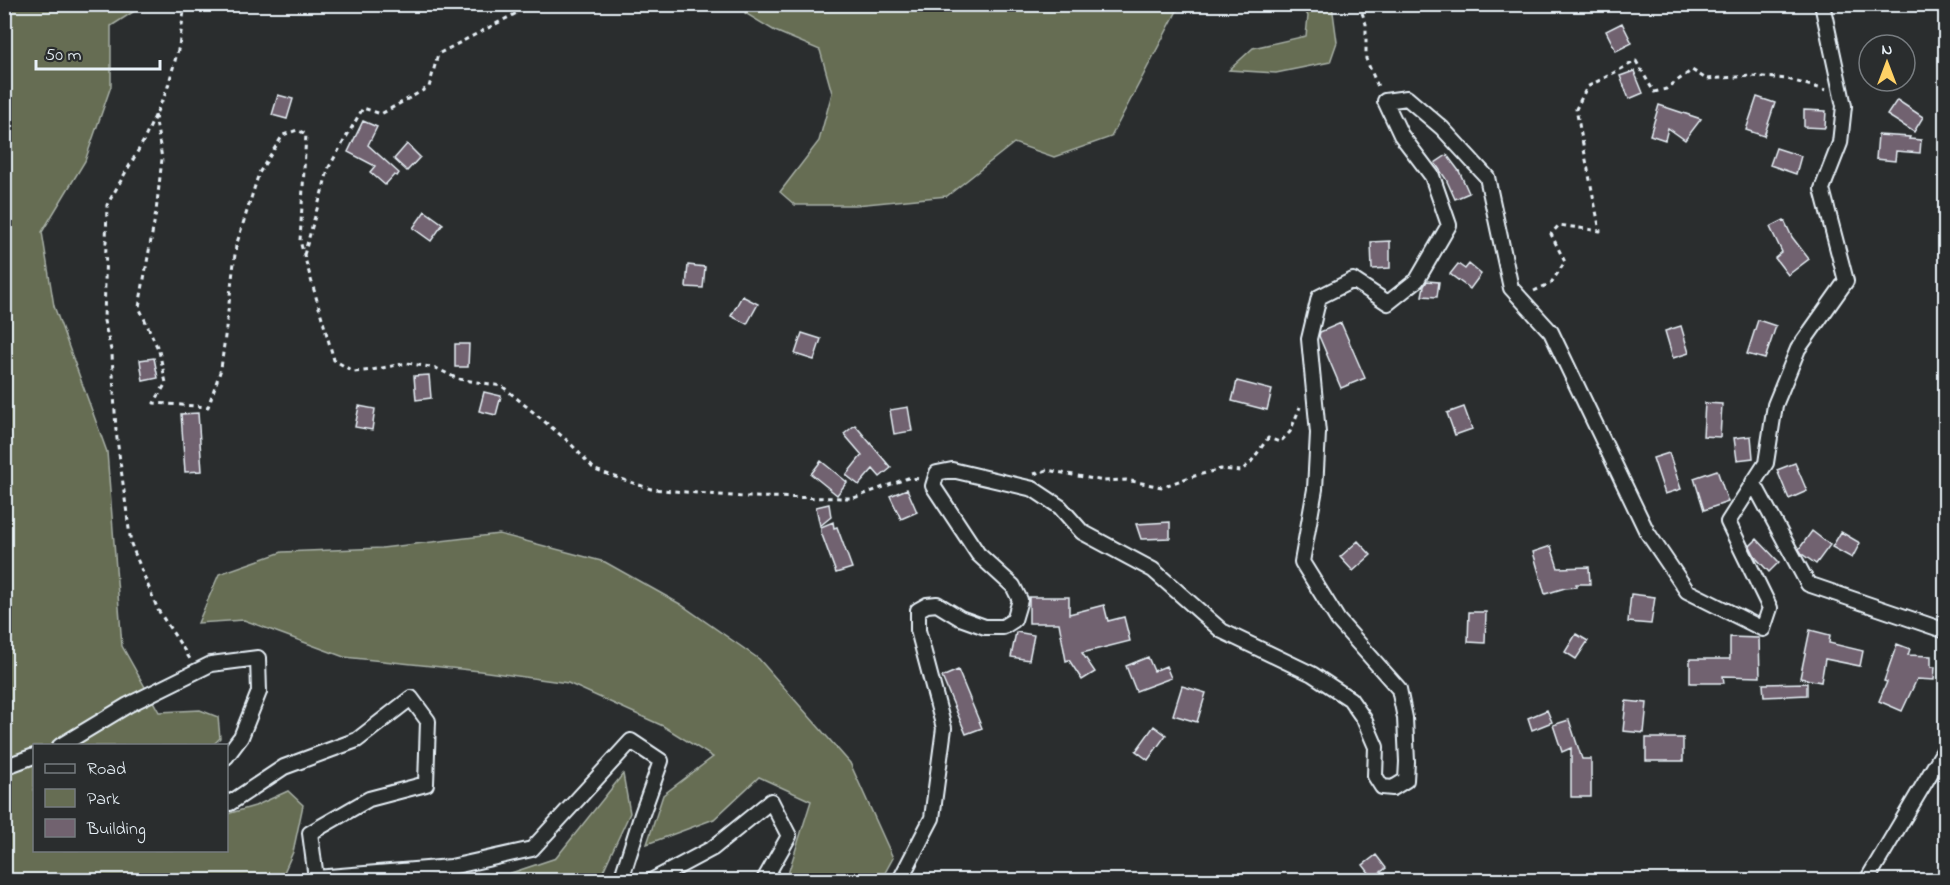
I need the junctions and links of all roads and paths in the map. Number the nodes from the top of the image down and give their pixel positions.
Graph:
1 (185, 4) edge
2 (534, 4) edge
3 (1359, 4) edge
4 (1822, 4) edge
5 (1842, 95) junction
6 (1385, 101) junction
7 (155, 116) junction
8 (304, 255) junction
9 (1520, 298) junction
10 (1315, 399) junction
11 (935, 480) junction
12 (1003, 482) junction
13 (1753, 482) junction
14 (1946, 631) edge
15 (197, 671) junction
16 (63, 744) edge
17 (1946, 747) edge
18 (228, 754) edge
19 (33, 756) edge
20 (4, 767) edge
21 (228, 802) edge
22 (621, 880) edge
23 (653, 880) edge
24 (764, 880) edge
25 (900, 880) edge
26 (1867, 880) edge

1 - 7 path
2 - 8 path
3 - 6 path
4 - 5 street
5 - 9 path
5 - 13 street
6 - 9 street
6 - 10 street
7 - 8 path
7 - 15 path
8 - 11 path
9 - 13 street
10 - 12 path
10 - 12 street
11 - 12 street
11 - 25 street
13 - 14 street
15 - 16 street
15 - 18 street
17 - 26 street
19 - 20 street
21 - 22 street
23 - 24 street

